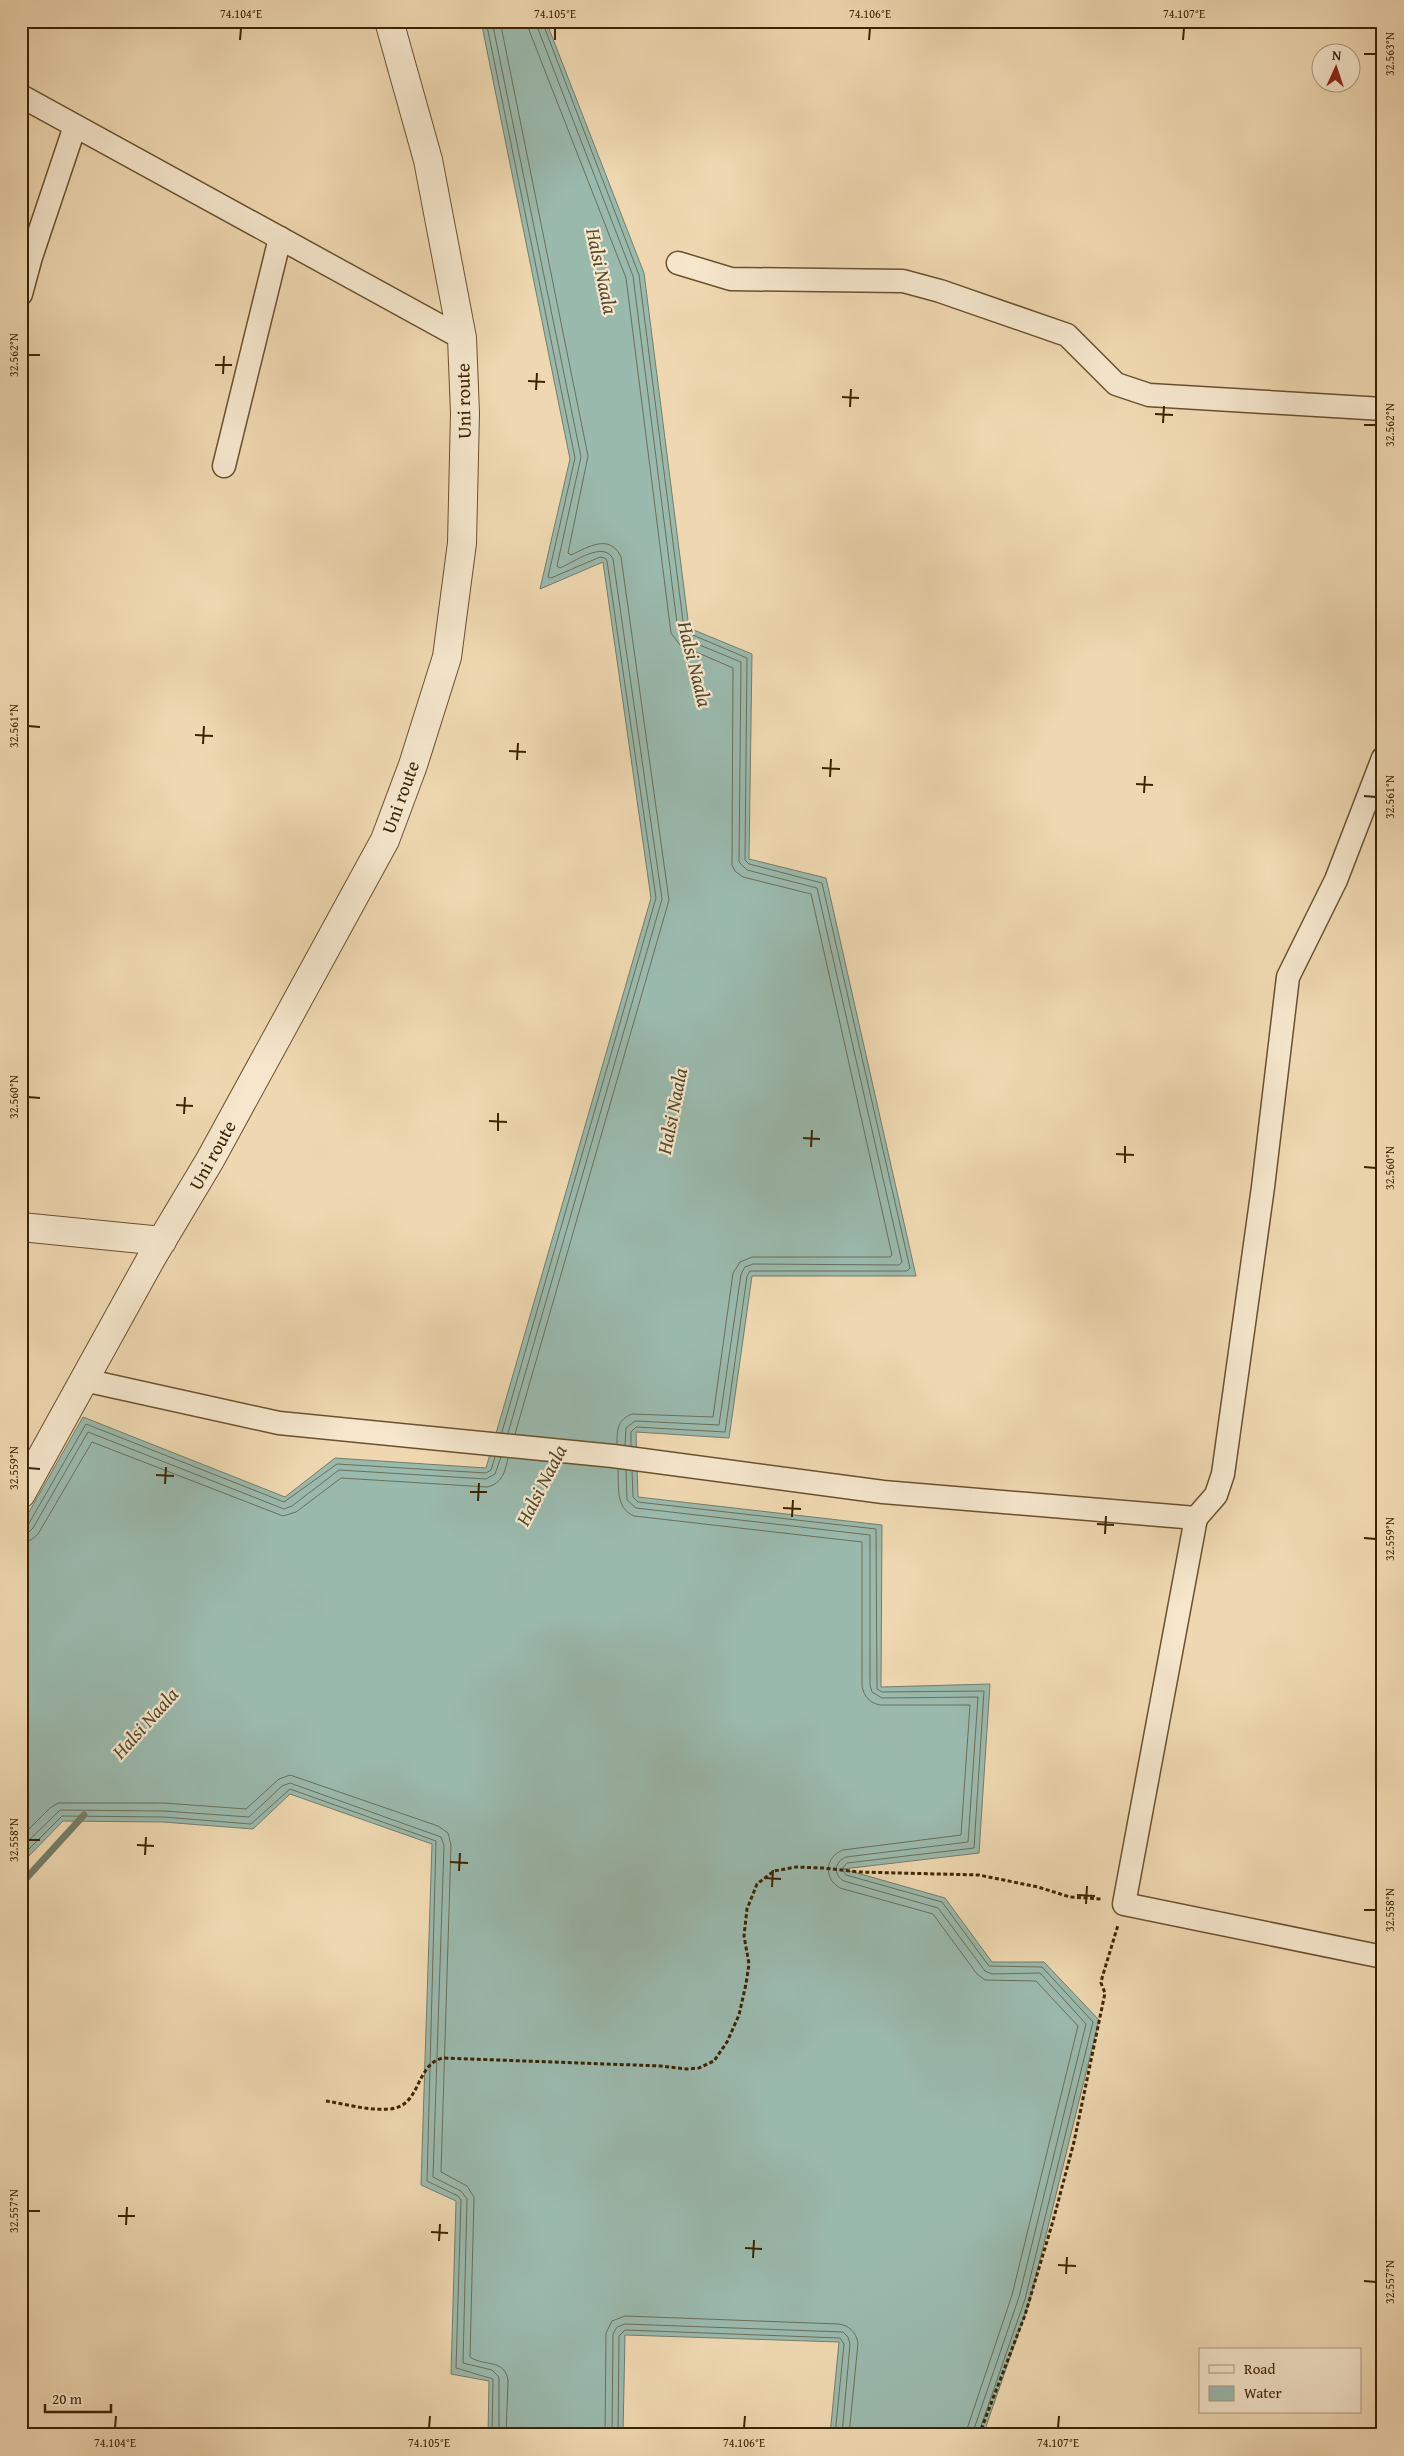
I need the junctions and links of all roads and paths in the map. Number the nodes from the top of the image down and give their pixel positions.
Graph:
1 (389, 21) edge
2 (21, 96) edge
3 (76, 126) junction
4 (280, 238) junction
5 (678, 263) dead end
6 (21, 294) edge
7 (462, 338) junction
8 (1383, 409) edge
9 (224, 466) dead end
10 (1383, 758) edge
11 (21, 1227) edge
12 (162, 1241) junction
13 (84, 1380) junction
14 (21, 1494) edge
15 (1196, 1518) junction
16 (1124, 1904) junction
17 (1383, 1957) edge
18 (326, 2101) dead end
19 (980, 2435) edge

1 - 7 street, Uni route
2 - 3 street
3 - 4 street
3 - 6 street
4 - 7 street
4 - 9 street
5 - 8 street
7 - 12 street, Uni route
10 - 15 street
11 - 12 street
12 - 13 street, Uni route
13 - 14 street, Uni route
13 - 15 street
15 - 16 street
16 - 17 street
16 - 18 path
16 - 19 path

